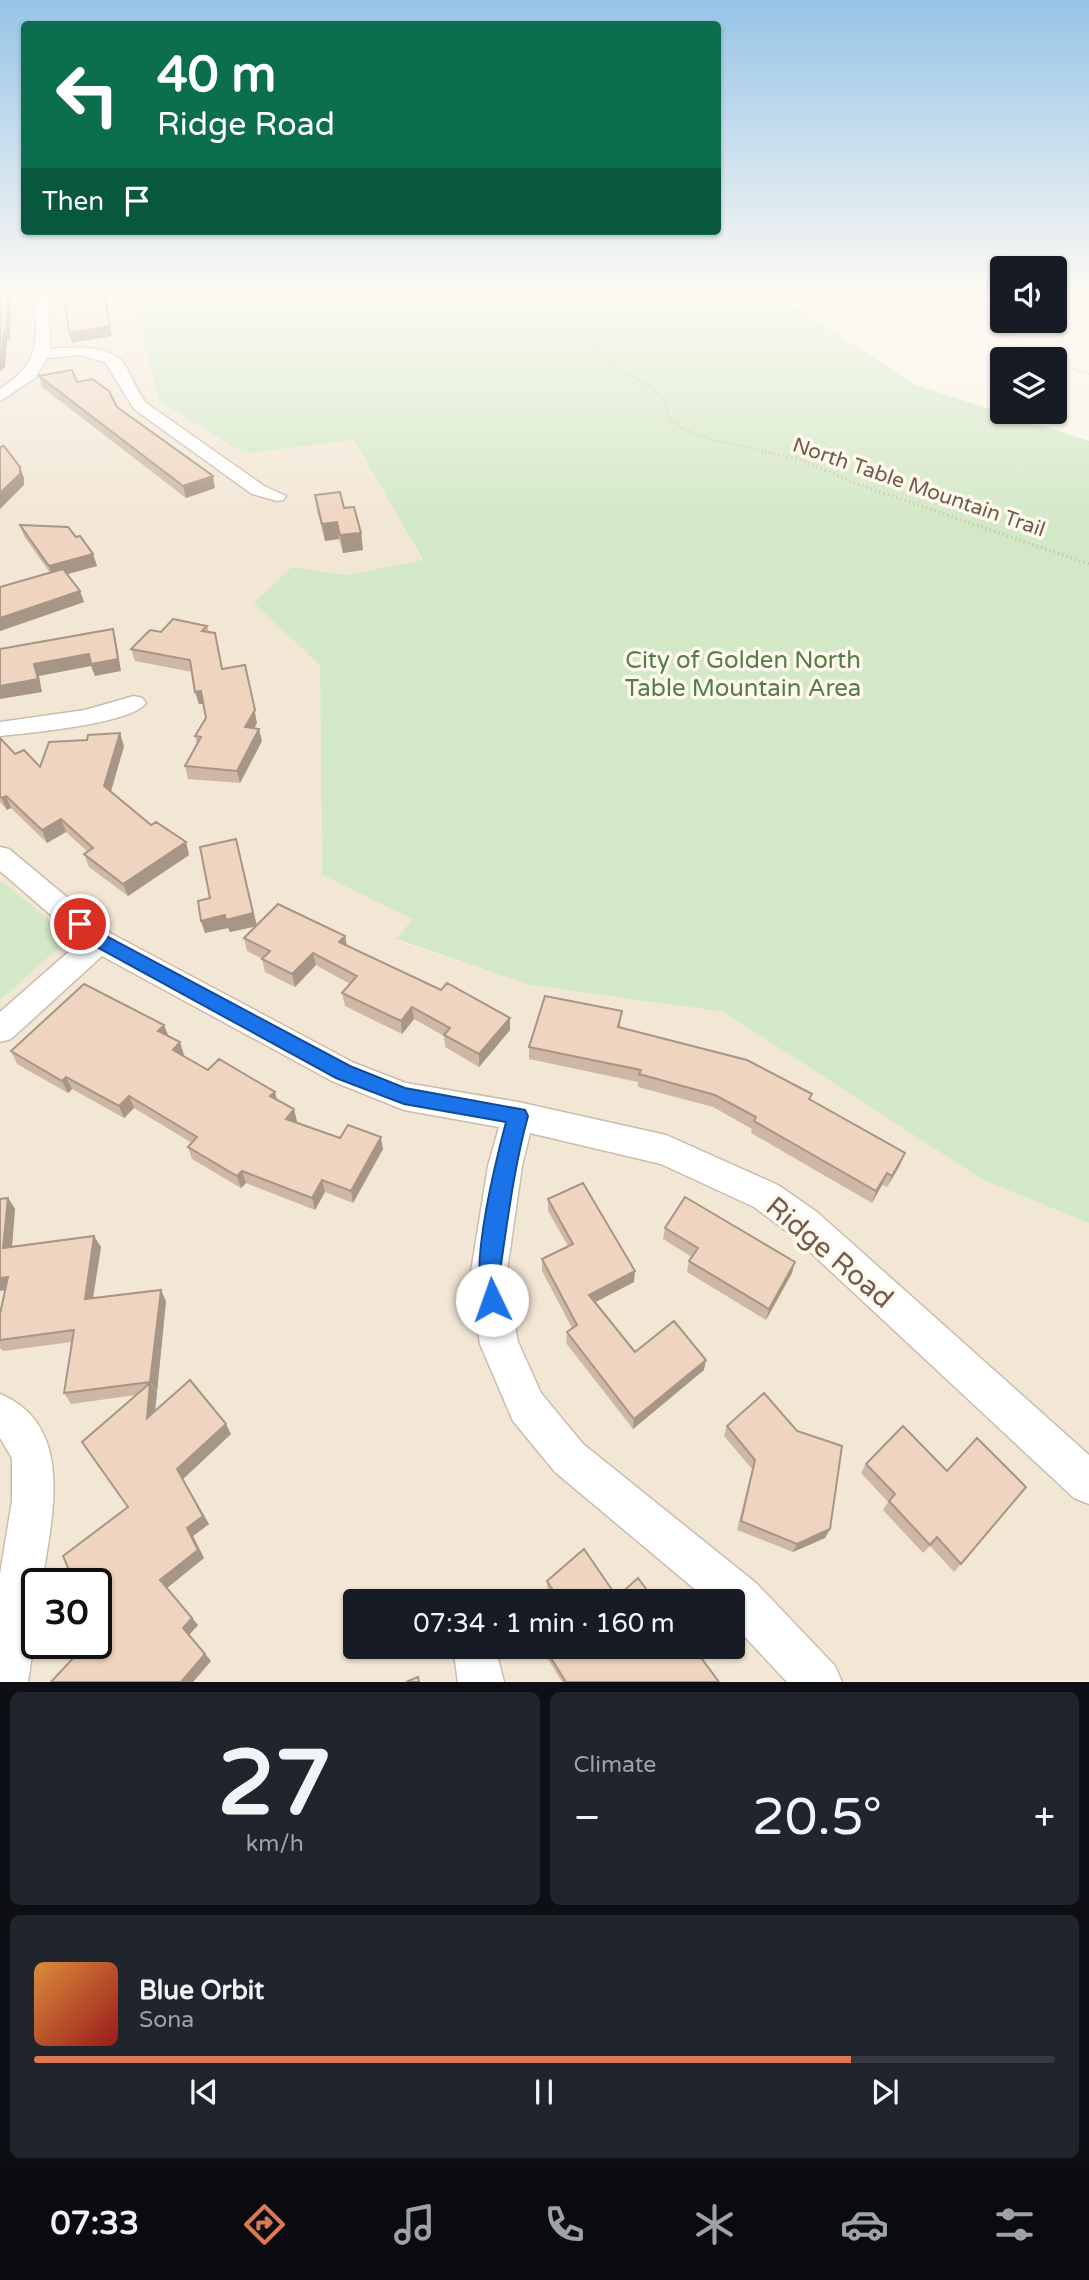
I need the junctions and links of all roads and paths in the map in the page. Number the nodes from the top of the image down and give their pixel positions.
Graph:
1 (33, 371) edge
2 (119, 371) edge
3 (624, 371) edge
4 (0, 396) edge
5 (276, 496) dead end
6 (1089, 564) edge
7 (134, 703) dead end
8 (0, 729) edge
9 (0, 856) edge
10 (100, 941) junction
11 (0, 1030) edge
12 (518, 1116) junction
13 (0, 1415) edge
14 (1089, 1483) edge
15 (5, 1682) edge
16 (819, 1682) edge

1 - 4 street
2 - 5 street
3 - 6 path, North Table Mountain Trail
7 - 8 street
9 - 10 street, Ridge Road
10 - 11 street
10 - 12 street, Ridge Road
12 - 14 street, Ridge Road
12 - 16 street
13 - 15 street

